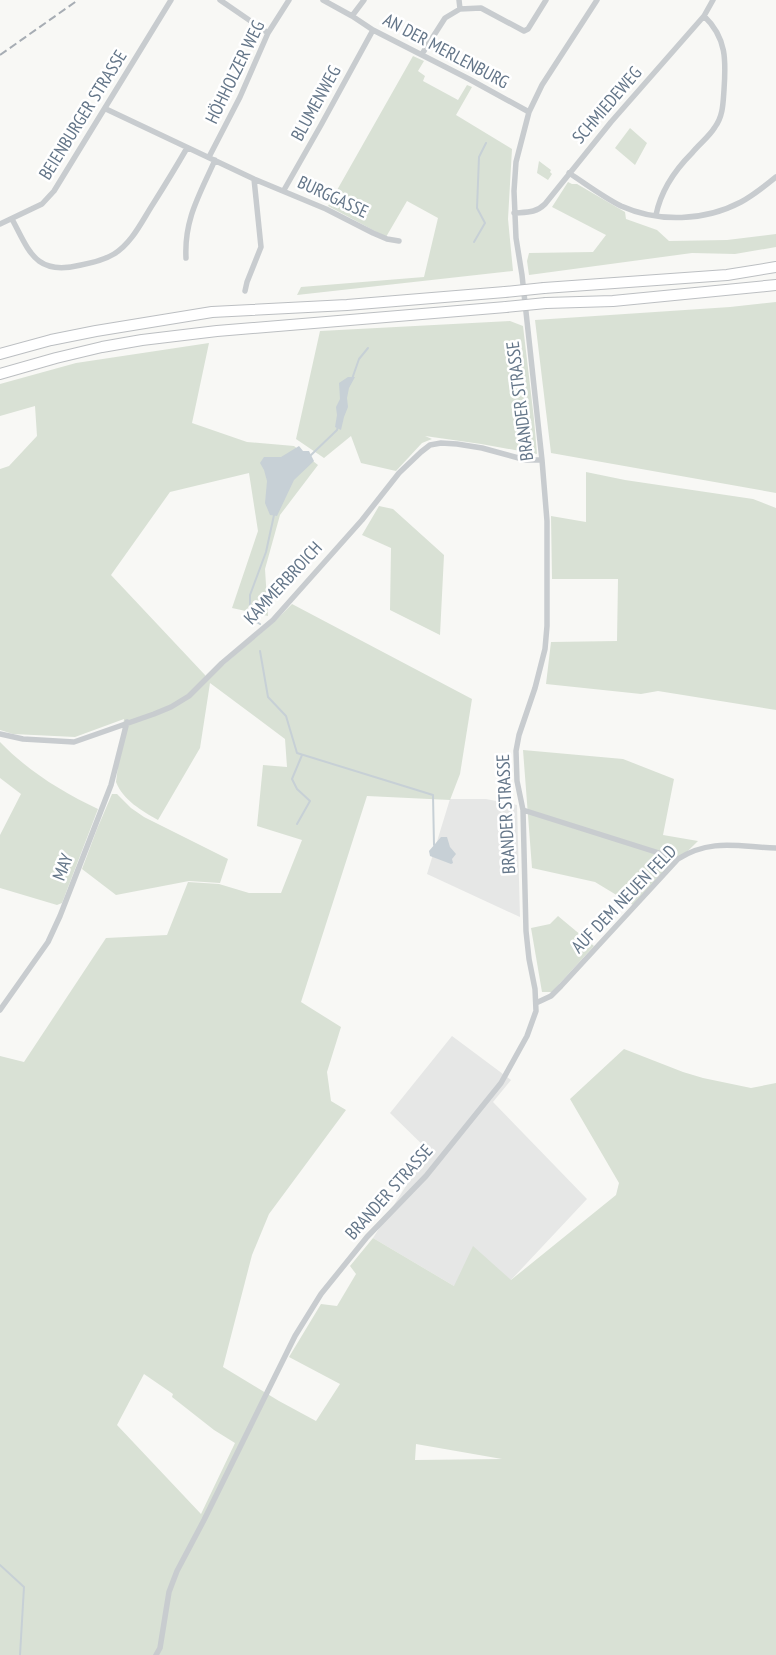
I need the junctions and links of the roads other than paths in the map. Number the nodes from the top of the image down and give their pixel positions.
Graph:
1 (171, 0) edge
2 (220, 0) edge
3 (289, 0) edge
4 (323, 0) edge
5 (364, 0) edge
6 (460, 0) edge
7 (546, 0) edge
8 (597, 0) edge
9 (714, 0) edge
10 (460, 9) junction
11 (352, 16) junction
12 (704, 16) junction
13 (372, 30) junction
14 (268, 33) junction
15 (422, 54) junction
16 (106, 109) junction
17 (529, 112) junction
18 (188, 148) junction
19 (209, 157) junction
20 (215, 160) junction
21 (569, 173) junction
22 (776, 177) edge
23 (254, 179) junction
24 (284, 190) junction
25 (514, 213) junction
26 (656, 215) junction
27 (12, 219) junction
28 (0, 224) edge
29 (399, 241) dead end
30 (186, 258) dead end
31 (776, 267) edge
32 (776, 285) edge
33 (245, 291) dead end
34 (0, 354) edge
35 (0, 374) edge
36 (542, 460) junction
37 (127, 722) junction
38 (0, 734) edge
39 (523, 810) junction
40 (776, 848) edge
41 (678, 859) junction
42 (536, 1003) junction
43 (0, 1010) edge
44 (156, 1655) edge

1 - 16 street, BEIENBURGER STRASSE
2 - 14 street
3 - 14 street, HÖHHOLZER WEG
4 - 11 street, AN DER MERLENBURG
5 - 11 street
6 - 10 street
7 - 10 street
8 - 17 street, BRANDER STRASSE
9 - 12 street, SCHMIEDEWEG
10 - 15 street
11 - 13 street, AN DER MERLENBURG
12 - 21 street, SCHMIEDEWEG
12 - 26 street
13 - 15 street, AN DER MERLENBURG
13 - 24 street, BLUMENWEG
14 - 19 street, HÖHHOLZER WEG
15 - 17 street, AN DER MERLENBURG
16 - 18 street, BURGGASSE
16 - 27 street, BEIENBURGER STRASSE
17 - 25 street, BRANDER STRASSE
18 - 19 street, BURGGASSE
18 - 27 street
19 - 20 street, BURGGASSE
20 - 23 street, BURGGASSE
20 - 30 street
21 - 25 street, SCHMIEDEWEG
21 - 26 street
22 - 26 street
23 - 24 street, BURGGASSE
23 - 33 street
24 - 29 street, BURGGASSE
25 - 36 street, BRANDER STRASSE
27 - 28 street, BEIENBURGER STRASSE
31 - 34 highway, bridge
32 - 35 highway, bridge
36 - 37 street, KAMMERBROICH
36 - 39 street, BRANDER STRASSE
37 - 38 street, KAMMERBROICH
37 - 43 street, MAY
39 - 41 street
39 - 42 street, BRANDER STRASSE
40 - 41 street, AUF DEM NEUEN FELD
41 - 42 street, AUF DEM NEUEN FELD
42 - 44 street, BRANDER STRASSE

